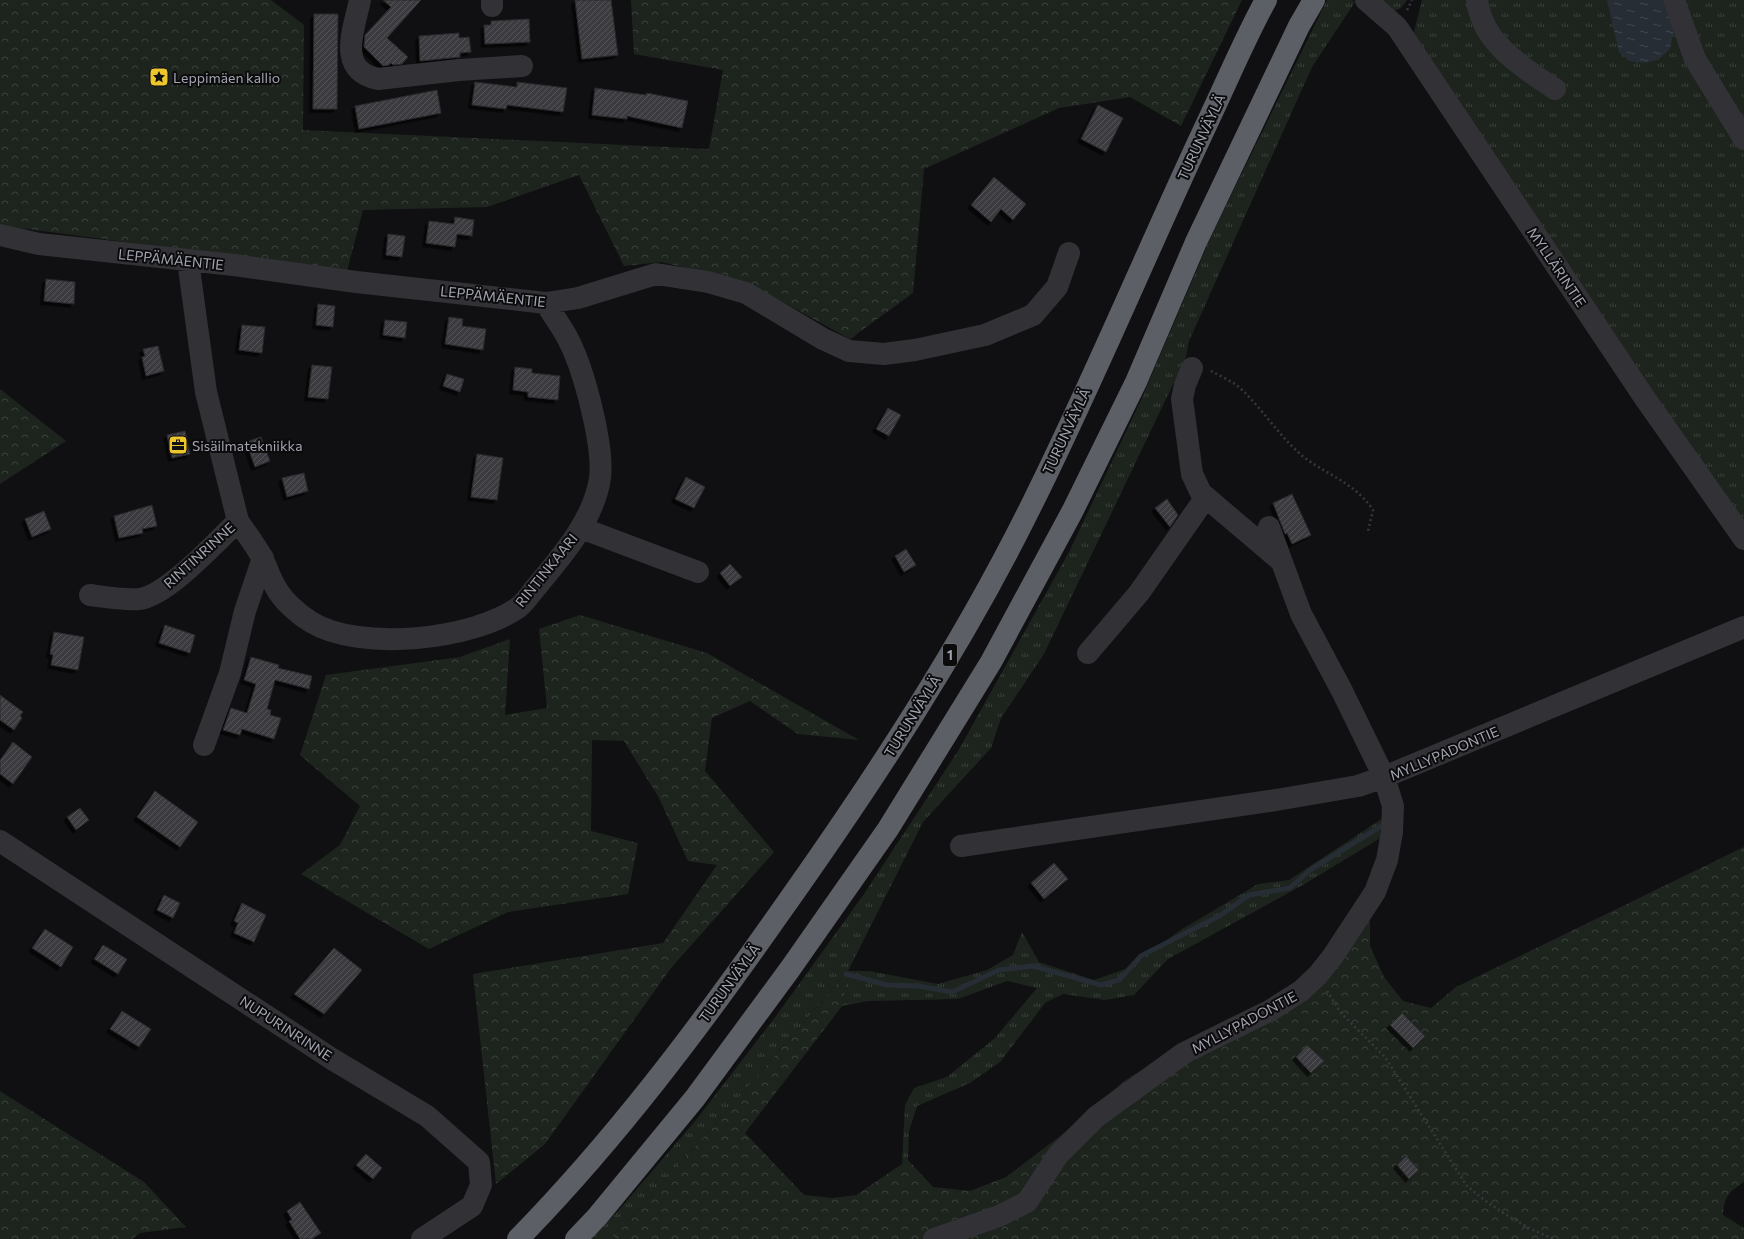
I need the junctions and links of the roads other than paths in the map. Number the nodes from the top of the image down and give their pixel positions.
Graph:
1 (360, 0) edge
2 (1266, 0) edge
3 (1314, 0) edge
4 (1366, 0) edge
5 (1477, 0) edge
6 (1674, 0) edge
7 (522, 66) dead end
8 (1554, 89) dead end
9 (1744, 140) edge
10 (0, 236) edge
11 (1069, 253) dead end
12 (188, 261) junction
13 (546, 303) junction
14 (1192, 368) road end
15 (1206, 497) junction
16 (238, 521) junction
17 (1269, 527) dead end
18 (581, 528) junction
19 (1744, 539) edge
20 (263, 558) junction
21 (1281, 561) junction
22 (698, 572) dead end
23 (90, 595) dead end
24 (1744, 627) edge
25 (1088, 653) dead end
26 (204, 745) dead end
27 (1384, 777) junction
28 (0, 841) edge
29 (961, 846) dead end
30 (422, 1239) edge
31 (518, 1239) edge
32 (576, 1239) edge
33 (934, 1239) edge

1 - 7 street
2 - 31 highway, TURUNVÄYLÄ / 1
3 - 32 highway
4 - 19 street, MYLLÄRINTIE
5 - 8 street
6 - 9 street
10 - 12 street, LEPPÄMÄENTIE
11 - 13 street, LEPPÄMÄENTIE
12 - 13 street, LEPPÄMÄENTIE
12 - 16 street, RINTINRINNE
13 - 18 street, RINTINKAARI
14 - 15 street
15 - 21 street
15 - 25 street
16 - 20 street, RINTINKAARI
16 - 23 street, RINTINRINNE
17 - 21 street
18 - 20 street, RINTINKAARI
18 - 22 street
20 - 26 street
21 - 27 street
24 - 27 street, MYLLYPADONTIE
27 - 29 street
27 - 33 street, MYLLYPADONTIE
28 - 30 street, NUPURINRINNE

